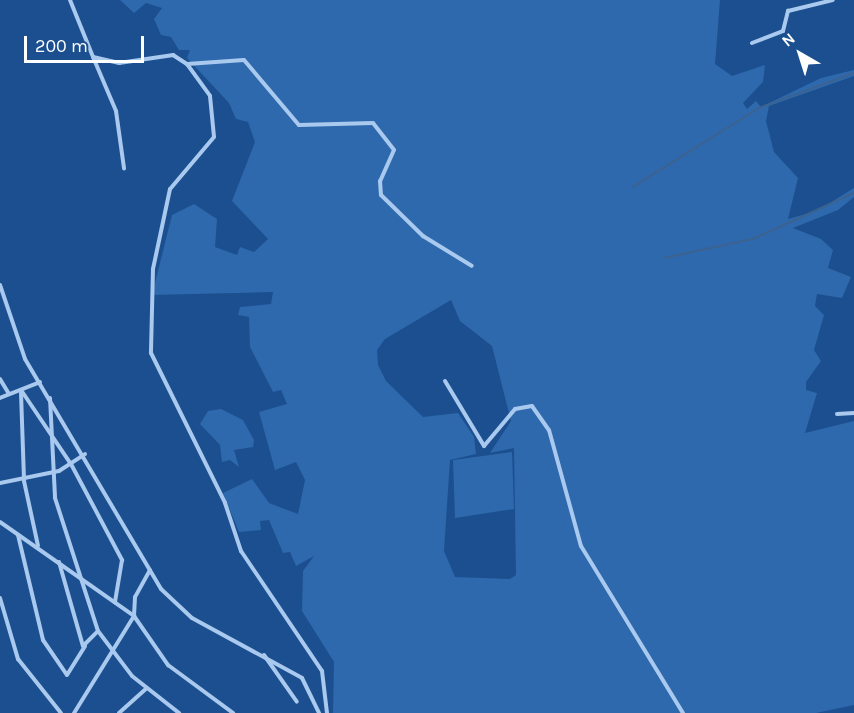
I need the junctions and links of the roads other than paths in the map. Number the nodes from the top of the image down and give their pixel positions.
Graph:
1 (70, 0) edge
2 (833, 0) edge
3 (752, 43) dead end
4 (93, 57) junction
5 (187, 64) junction
6 (124, 168) dead end
7 (472, 266) dead end
8 (0, 285) edge
9 (0, 378) edge
10 (445, 381) dead end
11 (40, 382) junction
12 (21, 390) junction
13 (9, 394) junction
14 (50, 397) junction
15 (0, 398) edge
16 (854, 413) edge
17 (837, 414) dead end
18 (56, 441) junction
19 (85, 454) junction
20 (71, 464) junction
21 (53, 472) junction
22 (24, 482) junction
23 (0, 483) edge
24 (0, 522) edge
25 (18, 535) junction
26 (39, 547) junction
27 (58, 561) junction
28 (150, 570) junction
29 (80, 578) junction
30 (0, 598) edge
31 (115, 602) junction
32 (134, 616) junction
33 (98, 630) junction
34 (85, 646) junction
35 (264, 654) junction
36 (112, 655) junction
37 (146, 689) junction
38 (297, 702) dead end
39 (61, 713) edge
40 (74, 713) edge
41 (119, 713) edge
42 (179, 713) edge
43 (233, 713) edge
44 (319, 713) edge
45 (327, 713) edge
46 (683, 713) edge

1 - 4 street
2 - 3 street
4 - 5 street
4 - 6 street
5 - 7 street
5 - 45 street
8 - 11 street
9 - 13 street
10 - 46 street
11 - 12 street
11 - 14 street
12 - 13 street
12 - 18 street
12 - 22 street
13 - 15 street
14 - 18 street
14 - 19 street
16 - 17 street
18 - 20 street
18 - 21 street
19 - 20 street
19 - 28 street
20 - 21 street
20 - 31 street
21 - 22 street
21 - 29 street
22 - 23 street
22 - 26 street
24 - 25 street
25 - 26 street
25 - 34 street
26 - 27 street
27 - 29 street
27 - 34 street
28 - 32 street
28 - 35 street
29 - 31 street
29 - 33 street
30 - 39 street
31 - 32 street
32 - 36 street
32 - 43 street
33 - 34 street
33 - 36 street
35 - 38 street
35 - 44 street
36 - 37 street
36 - 40 street
37 - 41 street
37 - 42 street

